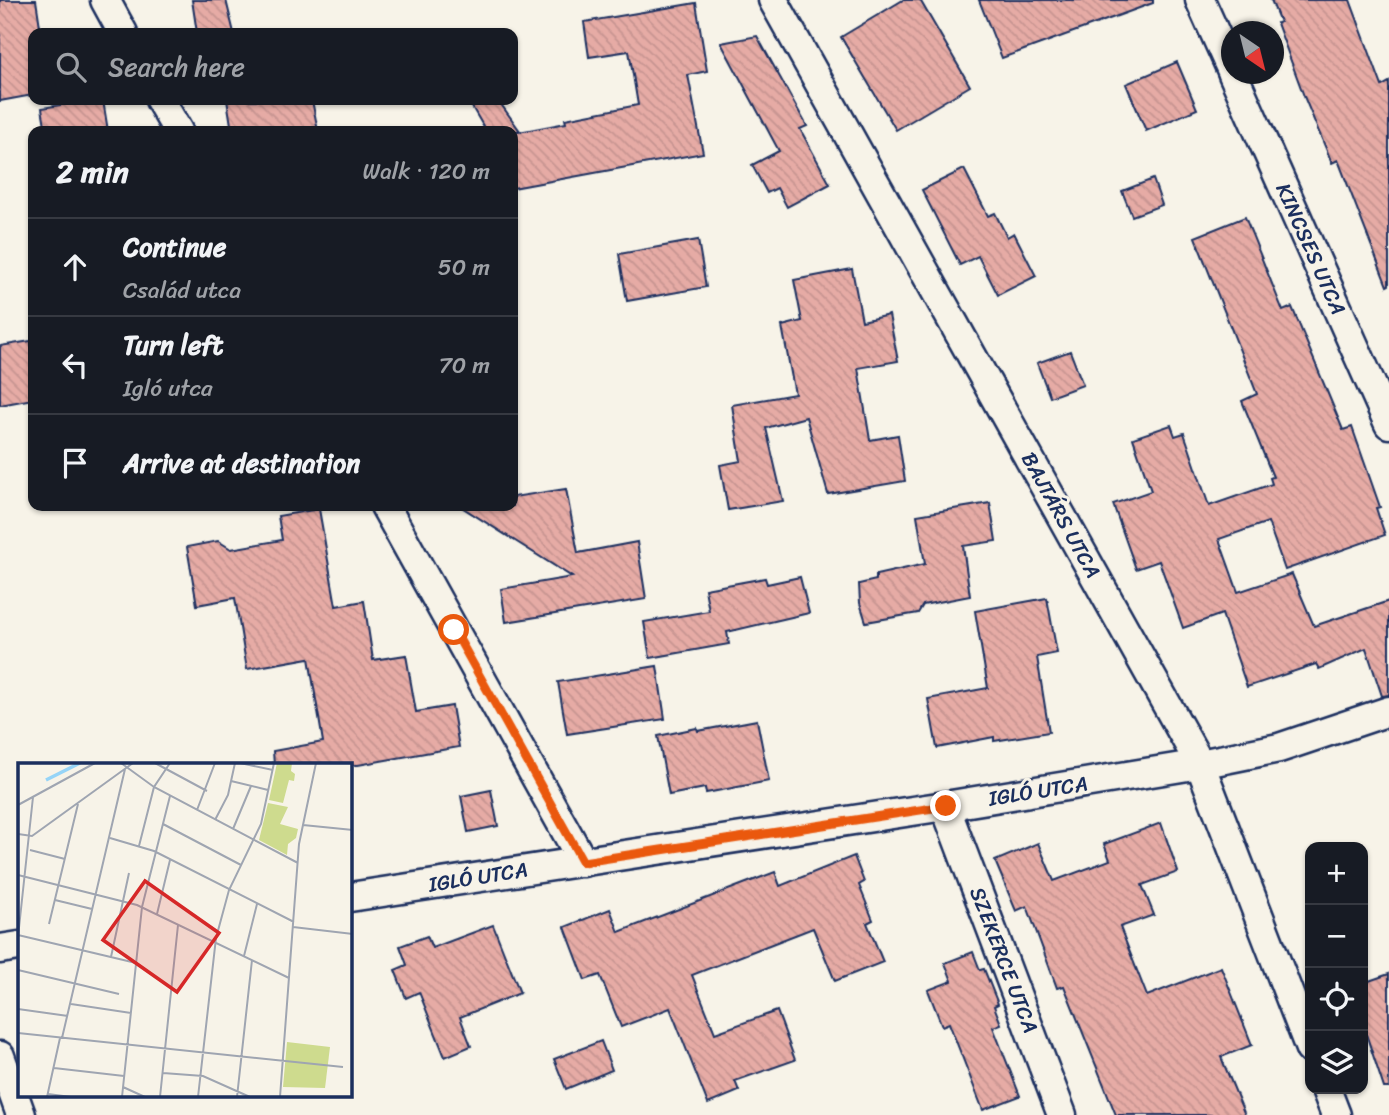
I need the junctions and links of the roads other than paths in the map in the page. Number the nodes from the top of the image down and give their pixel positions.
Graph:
1 (105, 0) edge
2 (1200, 0) edge
3 (777, 1) edge
4 (120, 28) edge
5 (1221, 47) edge
6 (1237, 84) edge
7 (163, 105) edge
8 (175, 126) edge
9 (1389, 424) edge
10 (388, 511) edge
11 (1389, 711) edge
12 (1200, 764) junction
13 (946, 806) junction
14 (583, 862) junction
15 (352, 897) edge
16 (18, 946) edge
17 (0, 949) edge
18 (1305, 1036) edge
19 (0, 1056) edge
20 (1328, 1094) edge
21 (21, 1115) edge
22 (1062, 1115) edge
23 (1336, 1115) edge

1 - 4 street
2 - 5 street, KINCSES UTCA
3 - 12 street, BAJTÁRS UTCA
6 - 9 street, KINCSES UTCA
7 - 8 street
10 - 14 street
11 - 12 street, IGLÓ UTCA
12 - 13 street, IGLÓ UTCA
12 - 18 street, BAJTÁRS UTCA
13 - 14 street, IGLÓ UTCA
13 - 22 street, SZEKERCE UTCA
14 - 15 street, IGLÓ UTCA
16 - 17 street
19 - 21 street
20 - 23 street

